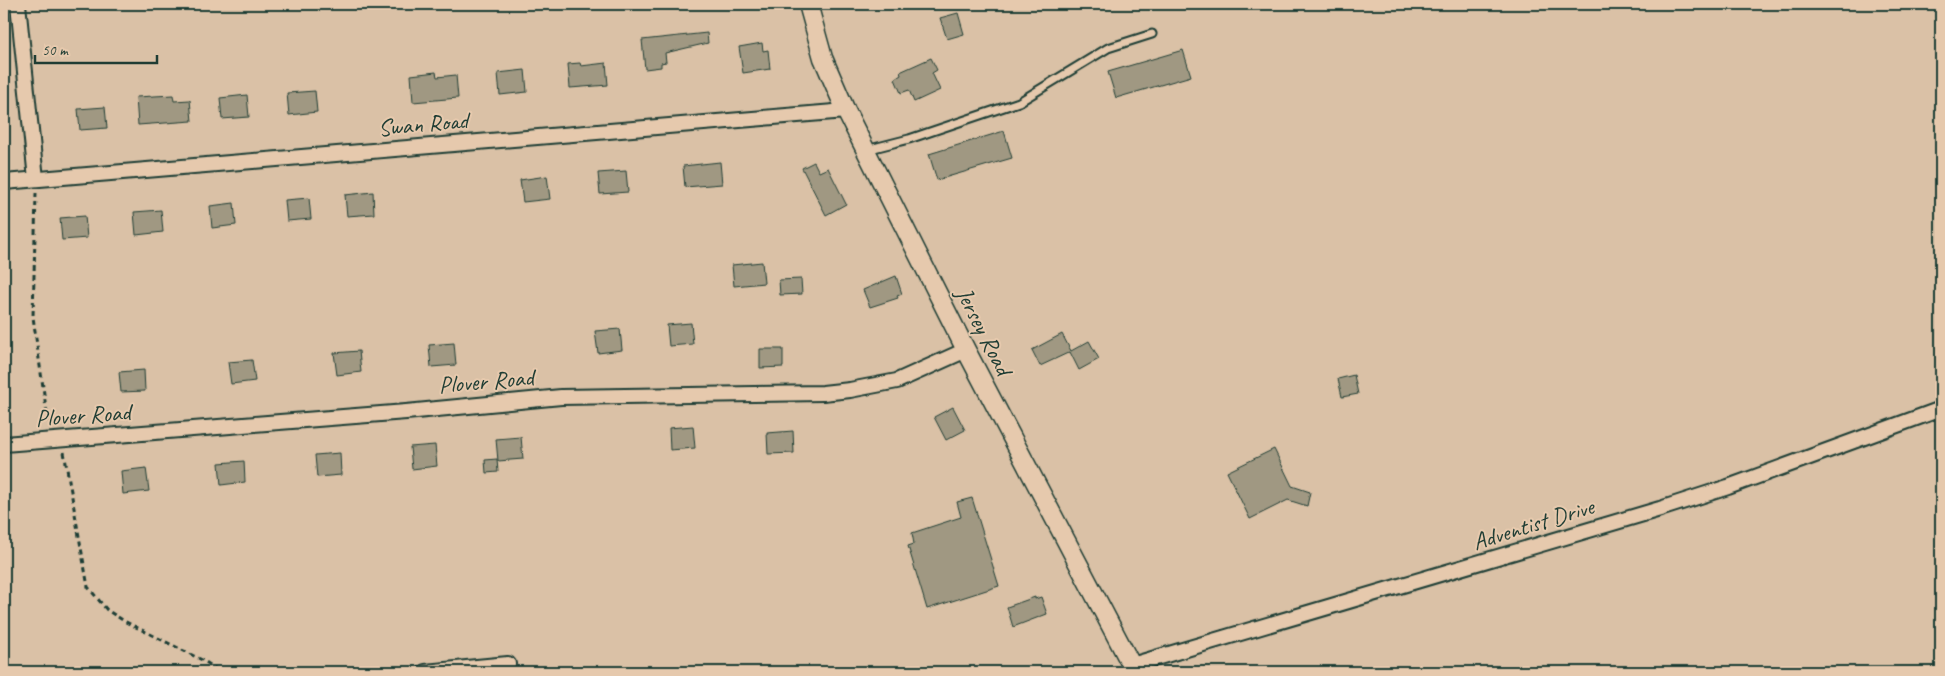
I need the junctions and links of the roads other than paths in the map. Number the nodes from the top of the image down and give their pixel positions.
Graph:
1 (18, 4) edge
2 (808, 4) edge
3 (1152, 34) dead end
4 (846, 111) junction
5 (866, 150) junction
6 (36, 179) junction
7 (4, 182) edge
8 (966, 350) junction
9 (1941, 409) edge
10 (4, 444) edge
11 (508, 664) dead end
12 (1133, 669) edge
13 (426, 672) edge

1 - 6 street
2 - 4 street, Jersey Road
3 - 5 lane
4 - 5 street, Jersey Road
4 - 6 street, Swan Road
5 - 8 street, Jersey Road
6 - 7 street, Swan Road
8 - 10 street, Plover Road
8 - 12 street, Jersey Road
9 - 12 street, Adventist Drive
11 - 13 street

